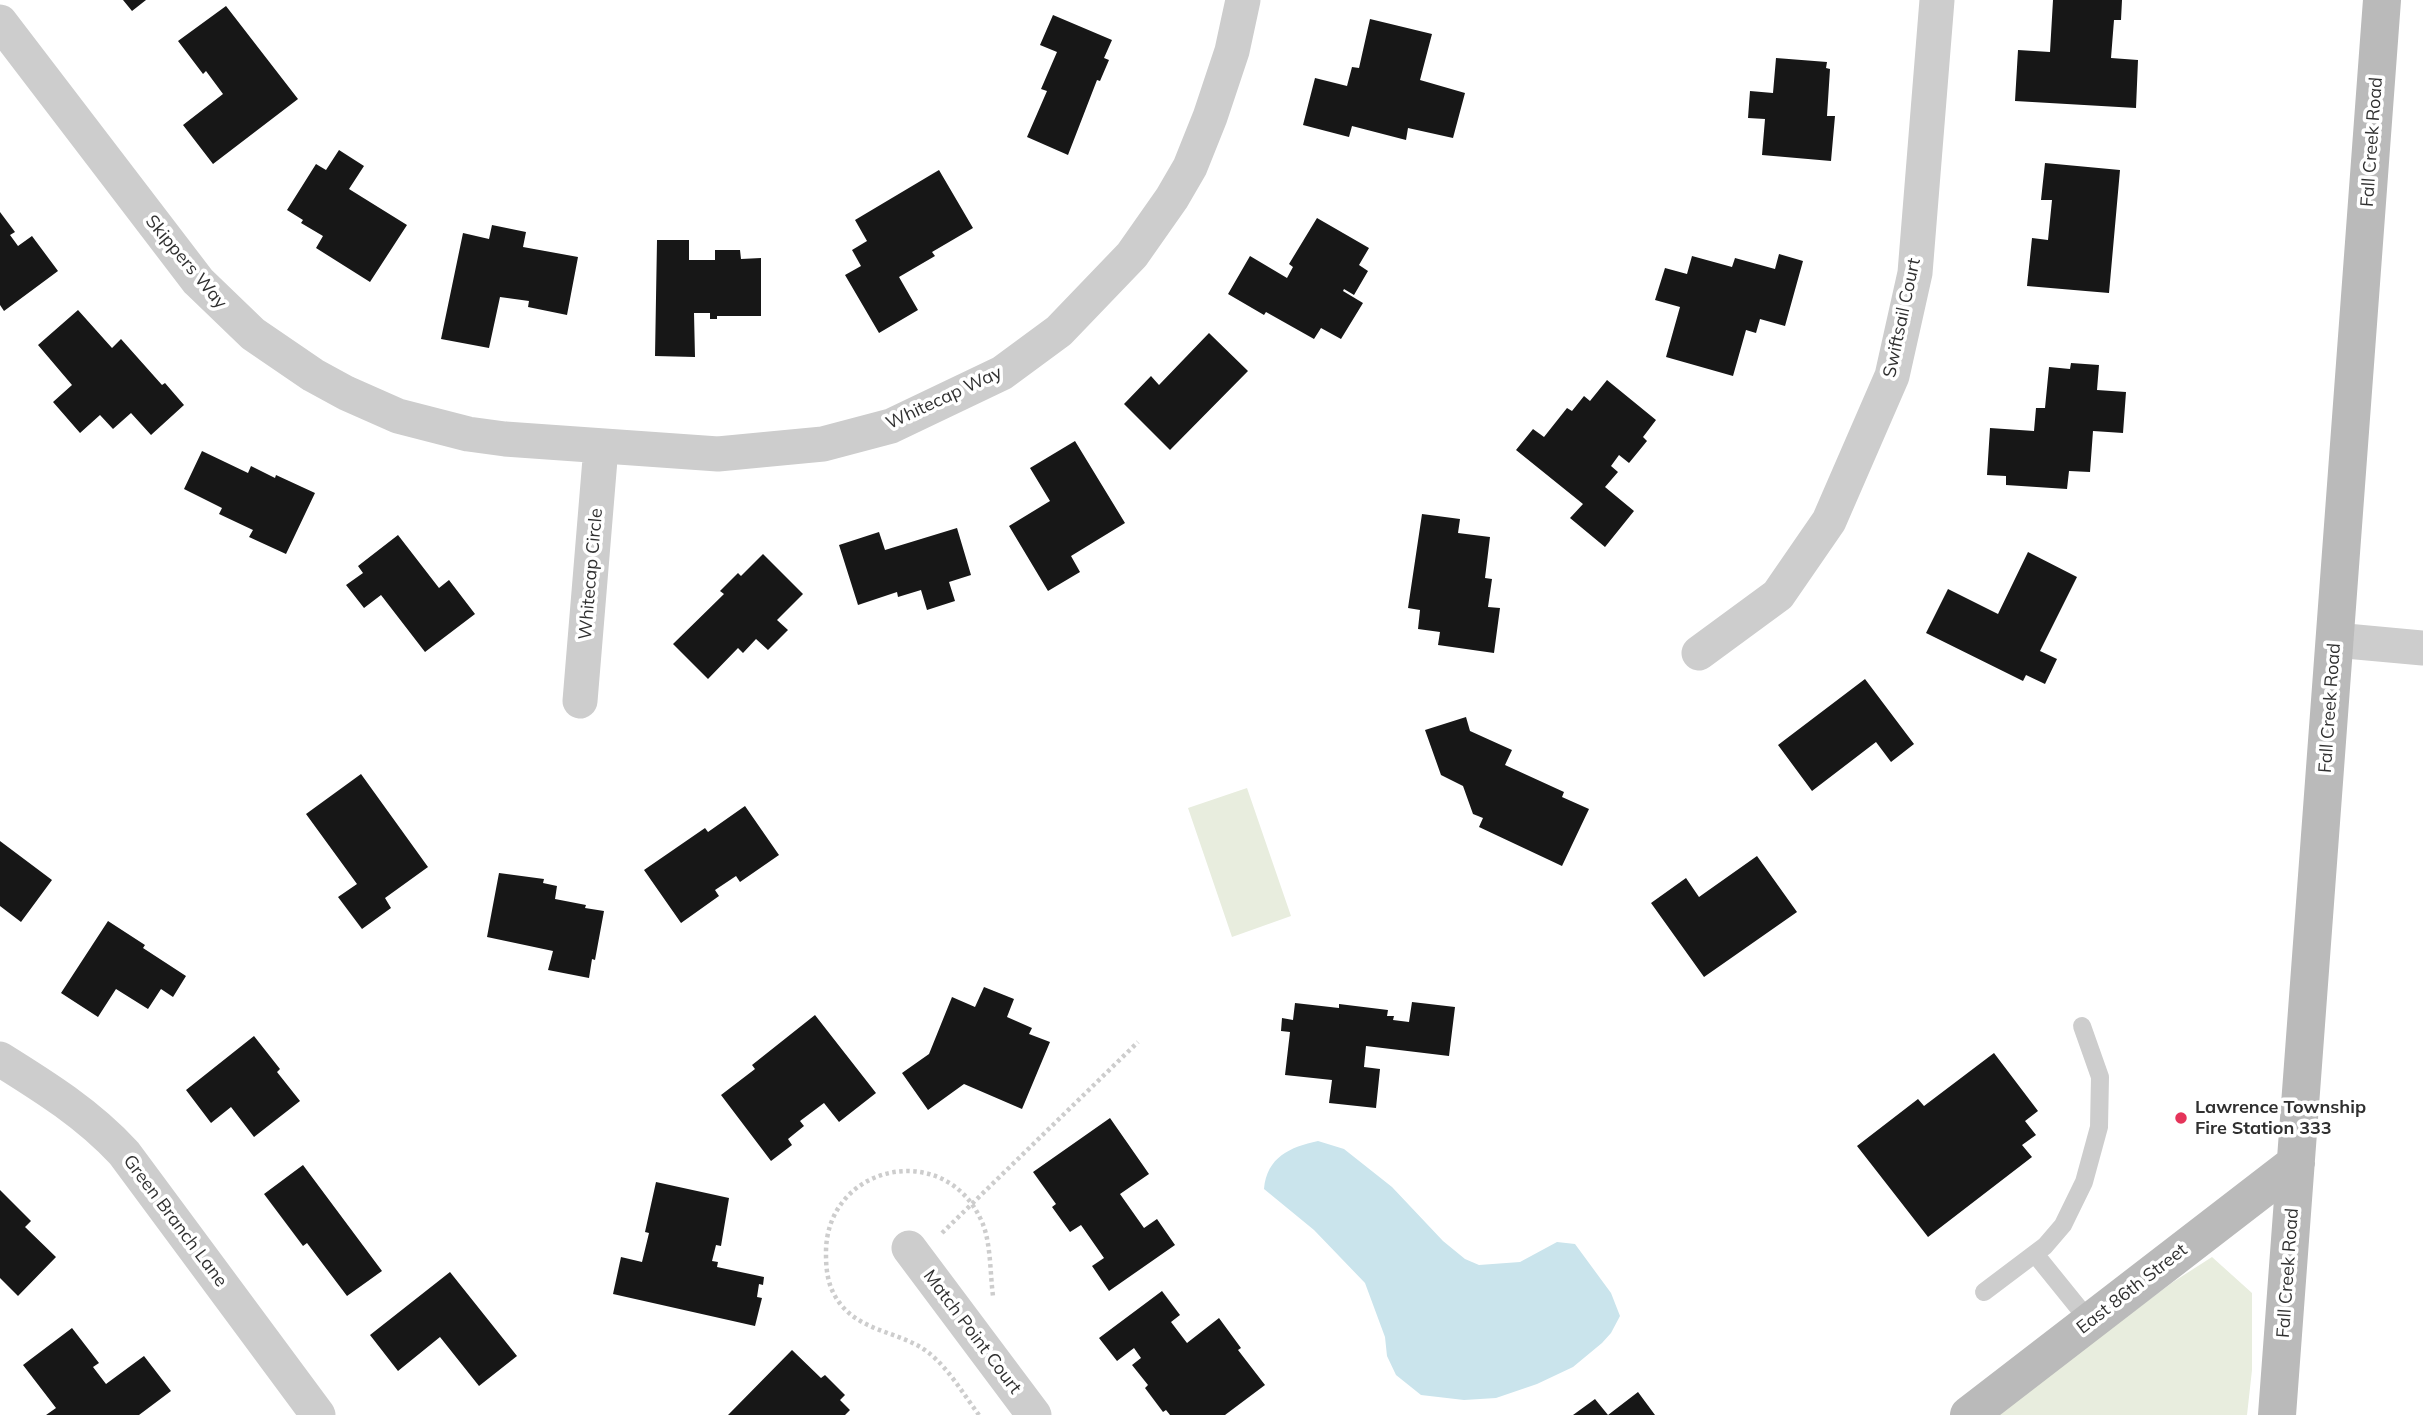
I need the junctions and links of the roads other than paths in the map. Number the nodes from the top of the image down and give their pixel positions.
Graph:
1 (1242, 0) edge
2 (1937, 0) edge
3 (2382, 0) edge
4 (0, 22) edge
5 (601, 447) junction
6 (2335, 640) junction
7 (2423, 648) edge
8 (1699, 653) dead end
9 (580, 701) dead end
10 (2082, 1026) dead end
11 (0, 1059) edge
12 (2296, 1163) junction
13 (914, 1254) road end
14 (2035, 1254) junction
15 (1984, 1292) dead end
16 (2090, 1322) junction
17 (318, 1415) edge
18 (1034, 1415) edge
19 (1969, 1415) edge
20 (2277, 1415) edge

1 - 5 street, Whitecap Way
2 - 8 street, Swiftsail Court
3 - 6 main road, Fall Creek Road
4 - 5 street, Skippers Way
5 - 9 street, Whitecap Circle
6 - 7 street
6 - 12 main road, Fall Creek Road
10 - 14 lane
11 - 17 street, Green Branch Lane
12 - 16 main road, East 86th Street
12 - 20 main road, Fall Creek Road
13 - 18 street, Match Point Court
14 - 15 lane
14 - 16 lane
16 - 19 main road, East 86th Street

